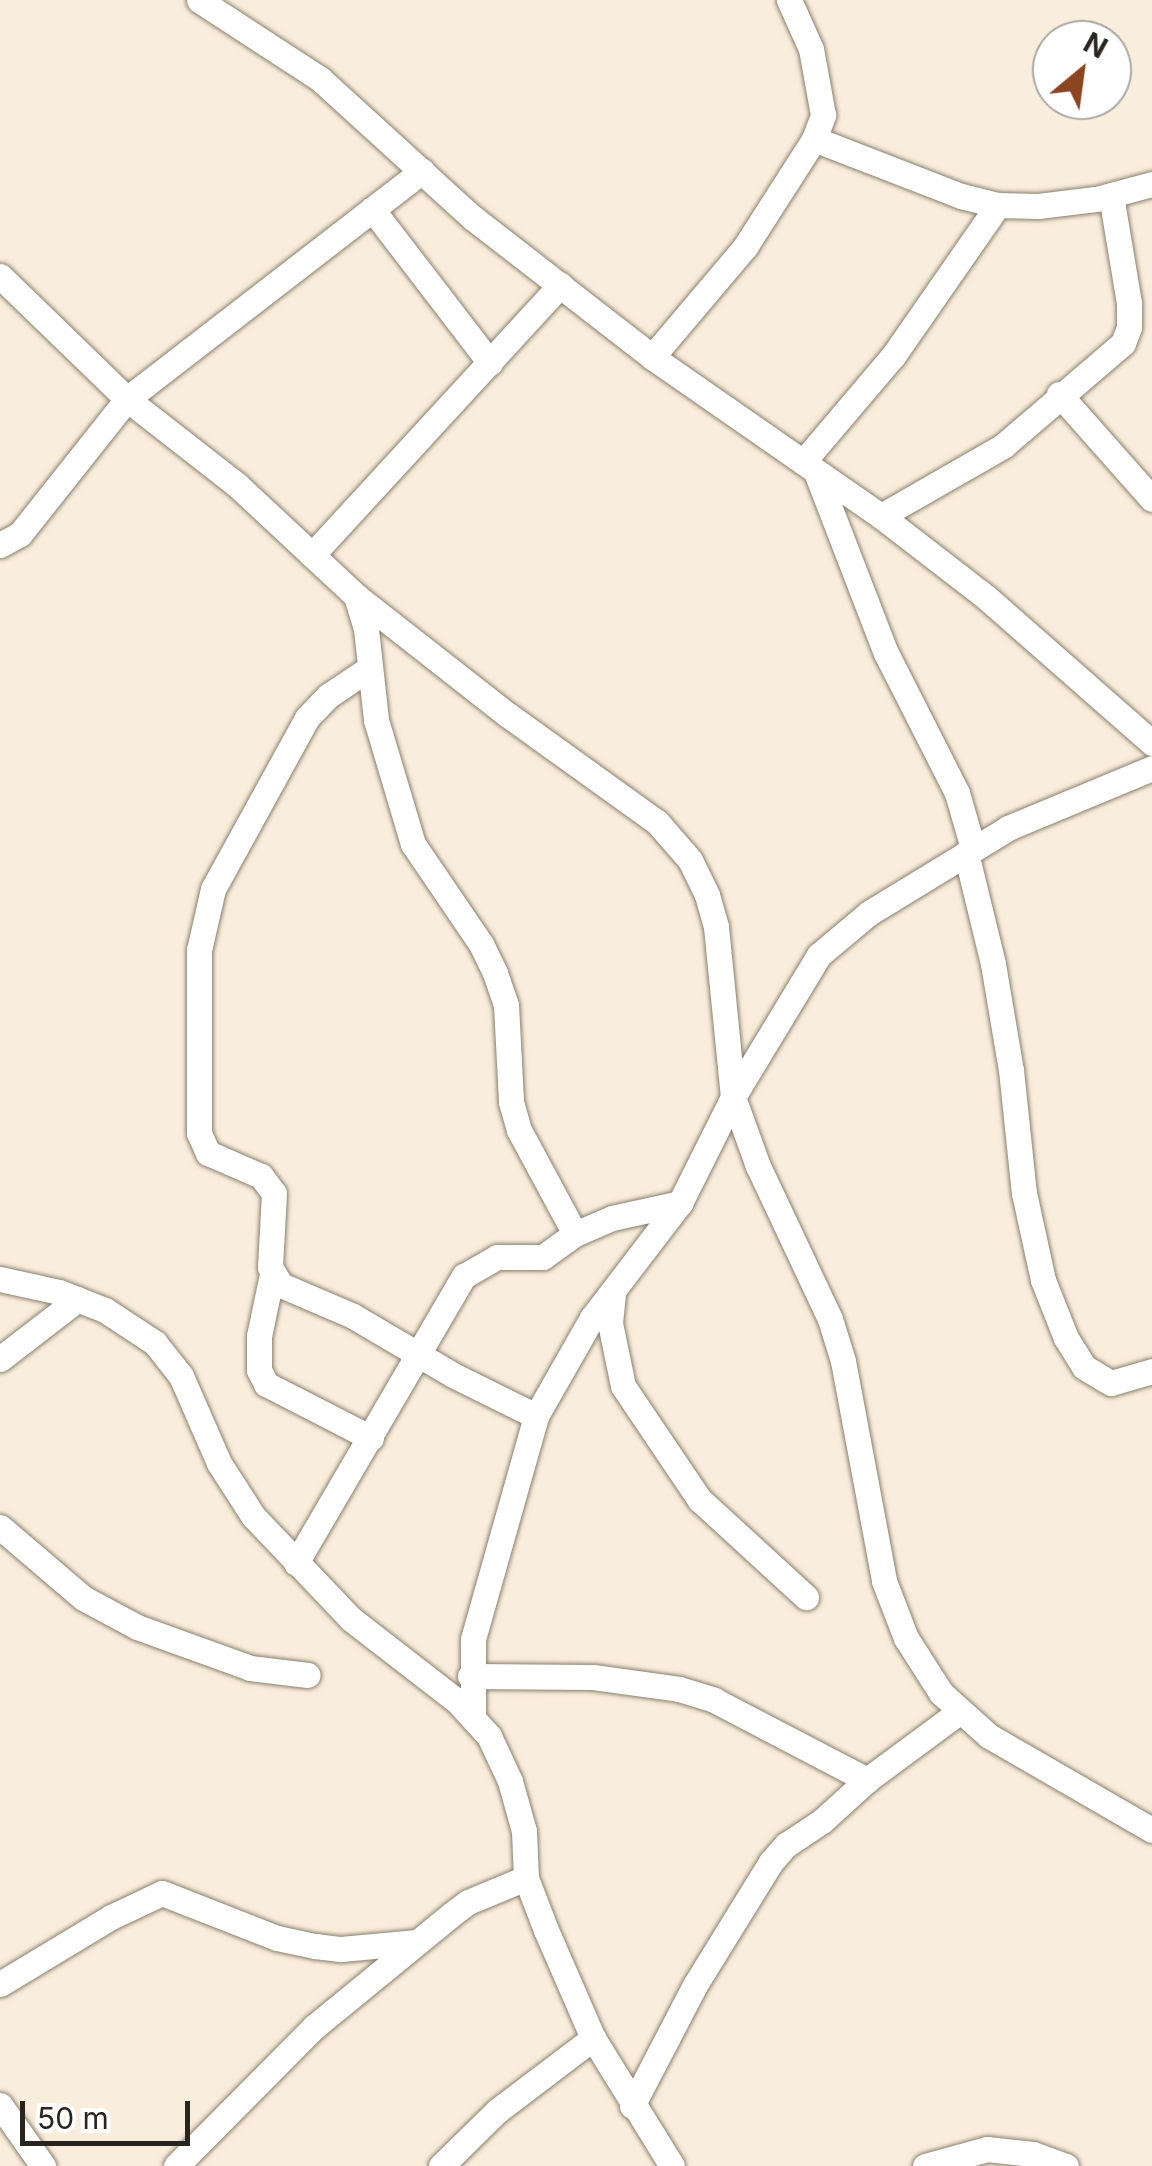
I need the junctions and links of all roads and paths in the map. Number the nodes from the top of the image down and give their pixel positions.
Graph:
1 (200, 0) edge
2 (788, 0) edge
3 (814, 139) junction
4 (422, 171) junction
5 (1152, 184) edge
6 (1110, 196) junction
7 (998, 205) junction
8 (372, 209) junction
9 (0, 276) edge
10 (560, 285) junction
11 (652, 357) junction
12 (490, 363) junction
13 (1060, 394) junction
14 (126, 399) junction
15 (810, 467) junction
16 (1152, 499) edge
17 (881, 516) junction
18 (0, 545) edge
19 (312, 555) junction
20 (356, 596) junction
21 (368, 669) junction
22 (1152, 743) edge
23 (1152, 768) edge
24 (969, 850) junction
25 (733, 1097) junction
26 (680, 1202) junction
27 (574, 1234) junction
28 (272, 1274) junction
29 (0, 1278) edge
30 (613, 1294) junction
31 (78, 1299) junction
32 (421, 1354) junction
33 (0, 1359) edge
34 (1152, 1371) edge
35 (536, 1416) junction
36 (370, 1438) junction
37 (0, 1527) edge
38 (296, 1563) junction
39 (806, 1597) dead end
40 (308, 1674) dead end
41 (470, 1676) junction
42 (959, 1712) junction
43 (473, 1716) junction
44 (867, 1780) junction
45 (1152, 1830) edge
46 (526, 1878) junction
47 (417, 1942) junction
48 (0, 1984) edge
49 (593, 2038) junction
50 (0, 2106) edge
51 (632, 2106) junction
52 (43, 2166) edge
53 (176, 2166) edge
54 (441, 2166) edge
55 (672, 2166) edge
56 (925, 2166) edge
57 (1066, 2166) edge

1 - 4 street
2 - 3 street
3 - 7 street
3 - 11 street
4 - 8 street
4 - 10 street
5 - 6 street
6 - 7 street
6 - 13 street
7 - 15 street
8 - 12 street
8 - 14 street
9 - 14 street
10 - 11 street
10 - 12 street
11 - 15 street
12 - 19 street
13 - 16 street
13 - 17 street
14 - 18 street
14 - 19 street
15 - 17 street
15 - 24 street
17 - 22 street
19 - 20 street
20 - 21 street
20 - 25 street
21 - 27 street
21 - 28 street
23 - 24 street
24 - 25 street
24 - 34 street
25 - 26 street
25 - 42 street
26 - 27 street
26 - 30 street
27 - 32 street
28 - 32 street
28 - 36 street
29 - 31 street
30 - 35 street
30 - 39 street
31 - 33 street
31 - 38 street
32 - 35 street
32 - 36 street
35 - 41 street
36 - 38 street
37 - 40 street
38 - 43 street
41 - 43 street
41 - 44 street
42 - 44 street
42 - 45 street
43 - 46 street
44 - 51 street
46 - 47 street
46 - 49 street
47 - 48 street
47 - 53 street
49 - 51 street
49 - 54 street
50 - 52 street
51 - 55 street
56 - 57 street

